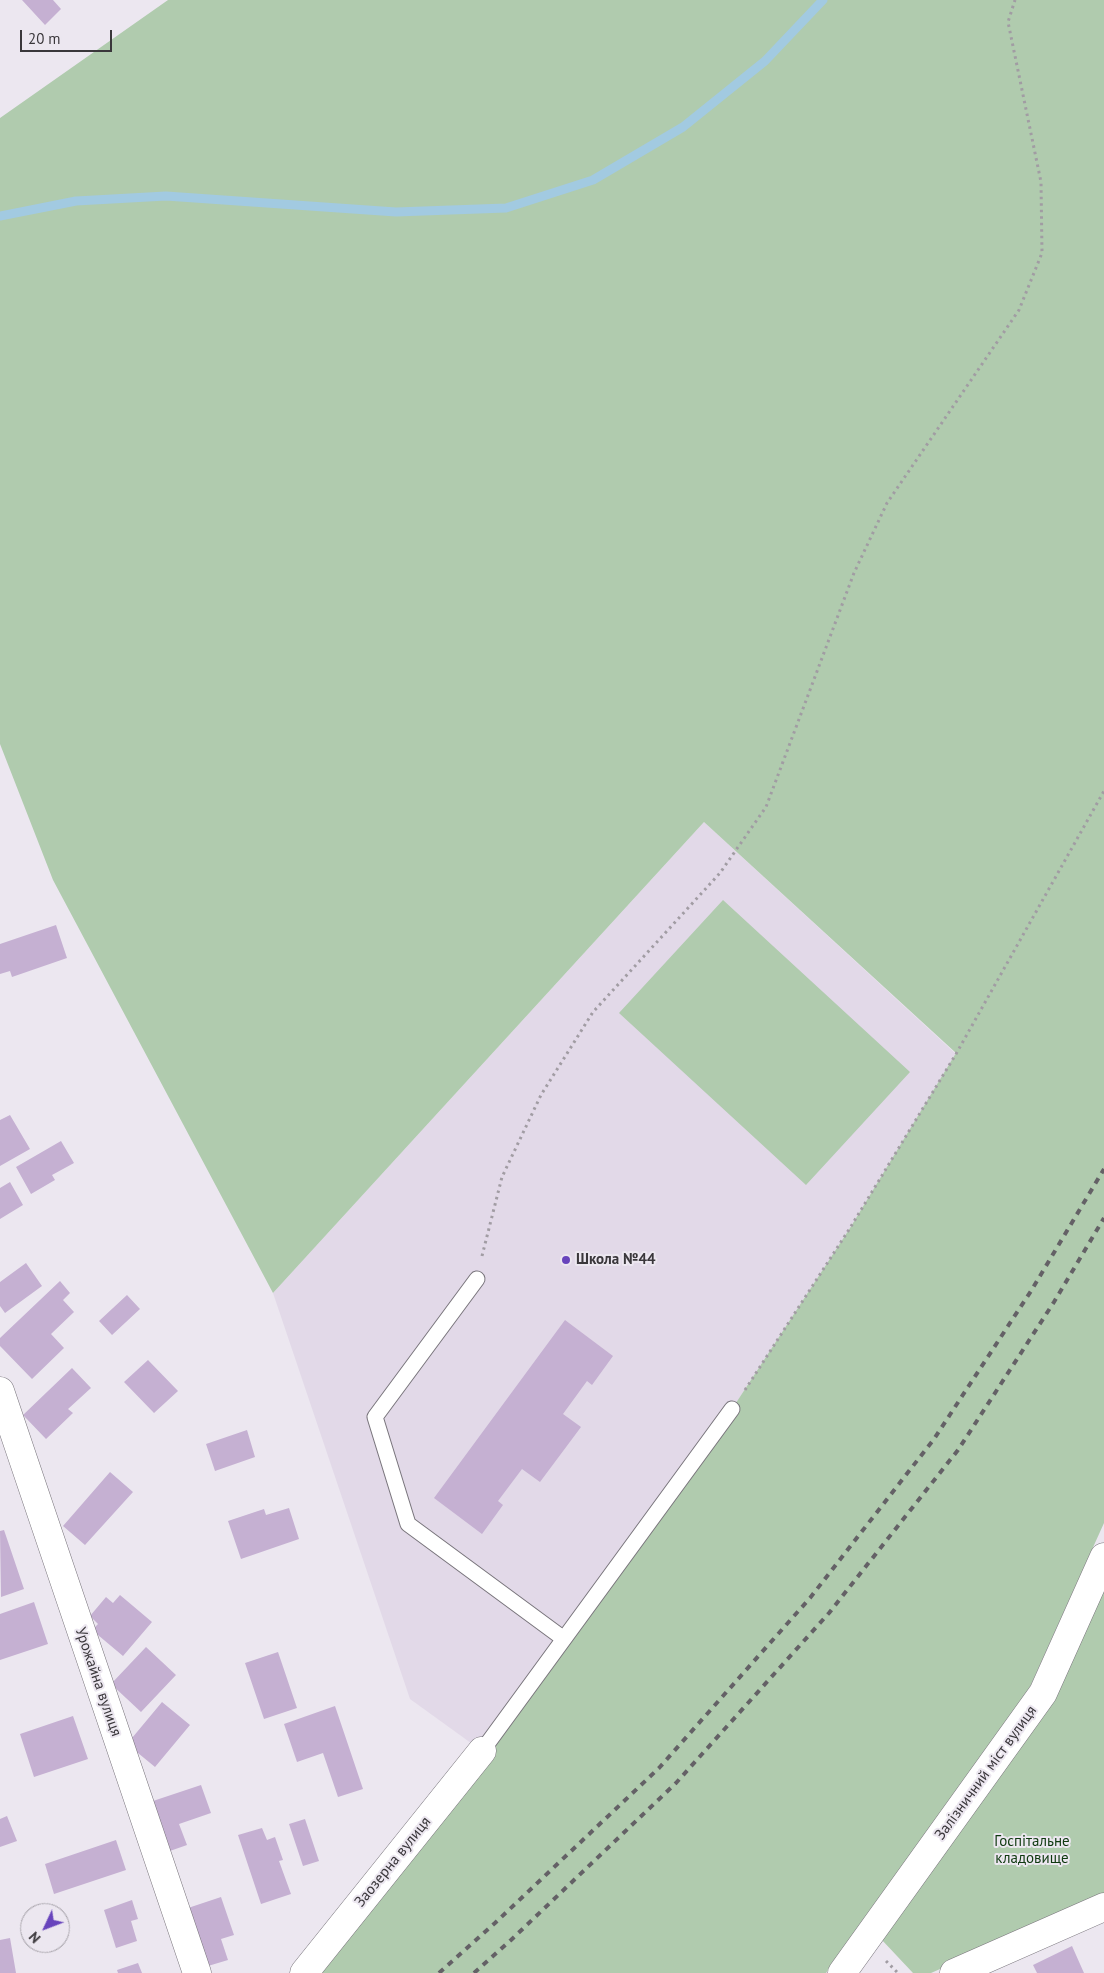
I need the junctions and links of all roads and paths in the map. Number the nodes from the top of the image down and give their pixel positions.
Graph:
1 (1015, 0) edge
2 (1104, 790) edge
3 (477, 1279) joint
4 (0, 1391) edge
5 (732, 1410) joint
6 (1104, 1557) edge
7 (564, 1639) junction
8 (482, 1751) joint
9 (1104, 1908) edge
10 (197, 1973) edge
11 (304, 1973) edge
12 (842, 1973) edge
13 (954, 1973) edge

1 - 3 path
2 - 5 path
3 - 7 lane
4 - 10 street, Урожайна вулиця
5 - 7 lane
6 - 12 street, Залізничний міст вулиця
7 - 8 lane
8 - 11 street, Заозерна вулиця
9 - 13 street

